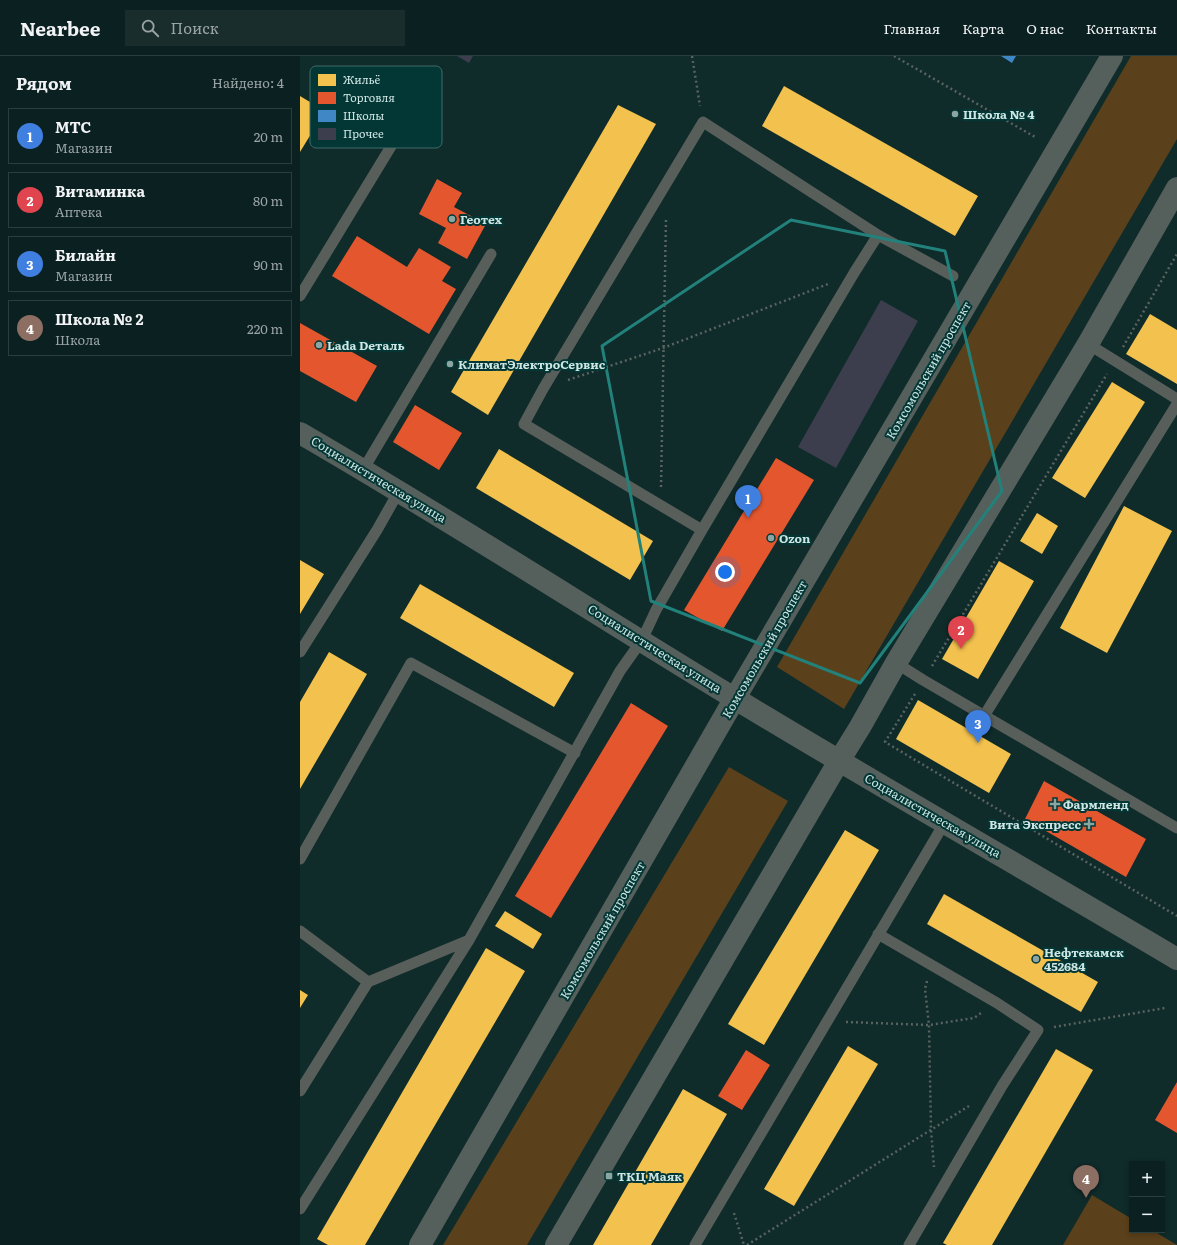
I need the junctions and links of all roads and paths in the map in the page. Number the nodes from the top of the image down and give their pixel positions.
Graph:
1 (692, 56) edge
2 (894, 56) edge
3 (1112, 56) edge
4 (703, 122) junction
5 (1035, 137) dead end
6 (390, 148) edge
7 (666, 185) junction
8 (1177, 188) edge
9 (878, 235) junction
10 (491, 254) dead end
11 (1177, 254) edge
12 (854, 274) junction
13 (953, 276) dead end
14 (300, 296) edge
15 (1088, 344) junction
16 (663, 348) junction
17 (1114, 361) junction
18 (543, 389) junction
19 (1177, 399) edge
20 (1177, 404) edge
21 (300, 433) edge
22 (363, 470) junction
23 (399, 491) junction
24 (660, 506) junction
25 (702, 530) junction
26 (642, 640) junction
27 (300, 652) edge
28 (896, 663) junction
29 (923, 680) junction
30 (735, 698) junction
31 (984, 716) junction
32 (575, 754) junction
33 (839, 761) junction
34 (945, 822) junction
35 (1177, 828) edge
36 (300, 859) edge
37 (1177, 916) edge
38 (300, 931) edge
39 (878, 934) junction
40 (469, 940) junction
41 (1177, 959) edge
42 (930, 964) junction
43 (368, 982) junction
44 (997, 1003) junction
45 (1166, 1008) dead end
46 (827, 1021) junction
47 (929, 1025) junction
48 (1038, 1030) junction
49 (300, 1091) edge
50 (970, 1106) dead end
51 (931, 1130) junction
52 (727, 1191) junction
53 (937, 1197) junction
54 (300, 1209) edge
55 (420, 1245) edge
56 (556, 1245) edge
57 (695, 1245) edge
58 (745, 1245) edge
59 (909, 1245) edge

1 - 4 path
2 - 5 path
3 - 30 main road, Комсомольский проспект
4 - 7 lane
4 - 9 lane
6 - 14 lane
7 - 16 path
7 - 18 lane
8 - 15 main road
9 - 12 lane
9 - 13 lane
10 - 22 lane
11 - 17 path
12 - 16 path
12 - 25 lane
15 - 17 lane
15 - 28 main road
16 - 18 path
16 - 24 path
17 - 19 lane
17 - 29 path
18 - 24 lane
20 - 31 lane
21 - 22 main road, Социалистическая улица
22 - 23 main road, Социалистическая улица
23 - 26 main road, Социалистическая улица
23 - 27 lane
24 - 25 lane
25 - 26 lane
26 - 30 main road, Социалистическая улица
26 - 32 lane
28 - 29 lane
28 - 33 main road
29 - 31 lane
29 - 37 path
30 - 33 main road, Социалистическая улица
30 - 55 main road, Комсомольский проспект
31 - 35 lane
32 - 36 lane
32 - 40 lane
33 - 34 main road, Социалистическая улица
33 - 56 main road
34 - 39 lane
34 - 41 main road, Социалистическая улица
38 - 43 lane
39 - 42 lane
39 - 46 lane
40 - 43 lane
40 - 54 lane
42 - 44 lane
42 - 47 path
43 - 49 lane
44 - 47 path
44 - 48 lane
45 - 48 path
46 - 47 path
46 - 52 lane
47 - 51 path
48 - 53 lane
50 - 51 path
51 - 53 path
51 - 58 path
52 - 57 lane
52 - 58 path
53 - 59 lane

